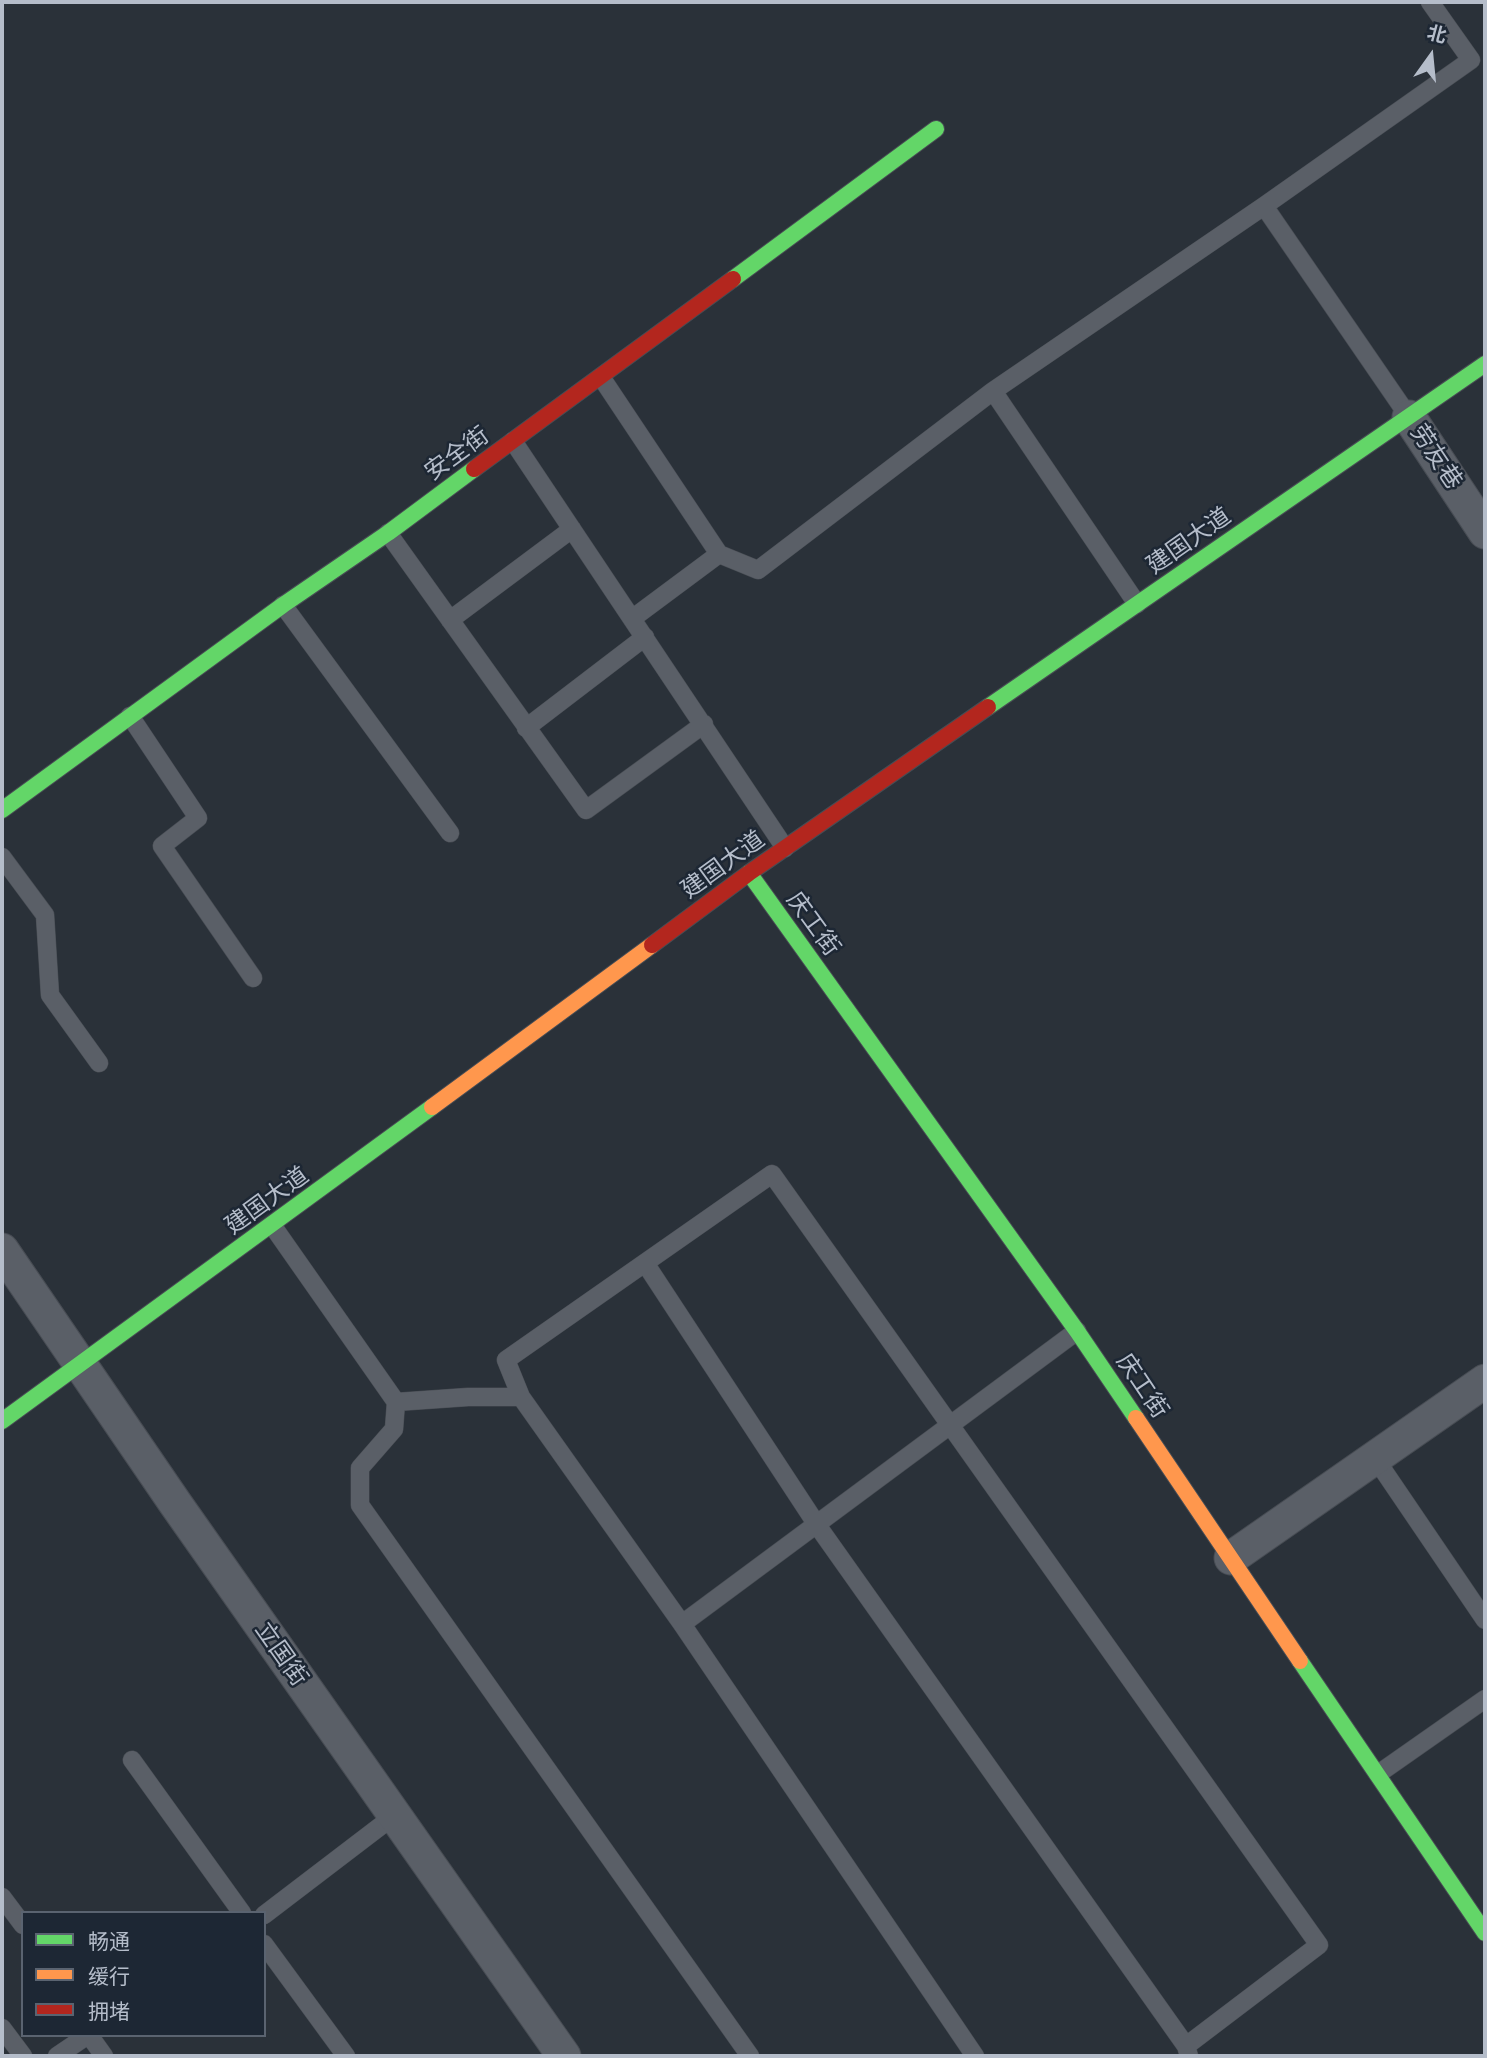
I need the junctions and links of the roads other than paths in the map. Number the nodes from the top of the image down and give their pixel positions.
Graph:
1 (1430, 2) edge
2 (936, 129) dead end
3 (1264, 206) junction
4 (1485, 364) edge
5 (601, 377) junction
6 (993, 391) junction
7 (1409, 416) junction
8 (513, 441) junction
9 (572, 529) junction
10 (1485, 532) edge
11 (387, 533) junction
12 (719, 554) junction
13 (1137, 604) junction
14 (283, 605) junction
15 (632, 618) junction
16 (450, 620) junction
17 (645, 637) junction
18 (130, 716) junction
19 (704, 724) junction
20 (526, 728) junction
21 (2, 810) edge
22 (450, 833) dead end
23 (785, 848) junction
24 (2, 857) edge
25 (749, 873) junction
26 (253, 978) dead end
27 (99, 1063) dead end
28 (272, 1225) junction
29 (2, 1250) edge
30 (645, 1263) junction
31 (1077, 1331) junction
32 (81, 1364) junction
33 (1485, 1381) edge
34 (521, 1397) junction
35 (396, 1402) junction
36 (2, 1421) edge
37 (949, 1424) junction
38 (1375, 1458) junction
39 (817, 1525) junction
40 (1231, 1558) junction
41 (1485, 1619) edge
42 (682, 1624) junction
43 (1485, 1699) edge
44 (132, 1760) dead end
45 (1378, 1774) junction
46 (395, 1815) junction
47 (2, 1897) edge
48 (241, 1911) edge
49 (266, 1913) edge
50 (21, 1923) edge
51 (1485, 1933) edge
52 (266, 1947) edge
53 (2, 2028) edge
54 (85, 2037) edge
55 (90, 2037) edge
56 (1188, 2051) edge
57 (23, 2056) edge
58 (57, 2056) edge
59 (104, 2056) edge
60 (346, 2056) edge
61 (564, 2056) edge
62 (750, 2056) edge
63 (975, 2056) edge

1 - 3 lane
2 - 5 street, 安全街
3 - 6 lane
3 - 7 lane
4 - 7 street, 建国大道
5 - 8 street, 安全街
5 - 12 lane
6 - 12 lane
6 - 13 lane
7 - 10 street, 劳友巷
7 - 13 street, 建国大道
8 - 9 lane
8 - 11 street, 安全街
9 - 15 lane
9 - 16 lane
11 - 14 street, 安全街
11 - 16 lane
12 - 15 lane
13 - 23 street, 建国大道
14 - 18 street, 安全街
14 - 22 lane
15 - 17 lane
16 - 20 lane
17 - 19 lane
17 - 20 lane
18 - 21 street, 安全街
18 - 26 lane
19 - 20 lane
19 - 23 lane
23 - 25 street, 建国大道
24 - 27 lane
25 - 28 street, 建国大道
25 - 31 street, 庆工街
28 - 32 street, 建国大道
28 - 35 lane
29 - 32 street, 立国街
30 - 34 lane
30 - 37 lane
30 - 39 lane
31 - 37 lane
31 - 40 street, 庆工街
32 - 36 street, 建国大道
32 - 46 street, 立国街
33 - 38 street
34 - 35 lane
34 - 42 lane
35 - 62 lane
37 - 39 lane
37 - 56 lane
38 - 40 street
38 - 41 lane
39 - 42 lane
39 - 56 lane
40 - 45 street, 庆工街
42 - 63 lane
43 - 45 lane
44 - 48 lane
45 - 51 street, 庆工街
46 - 49 lane
46 - 61 street, 立国街
47 - 50 lane
52 - 60 lane
53 - 57 lane
54 - 58 lane
55 - 59 lane

